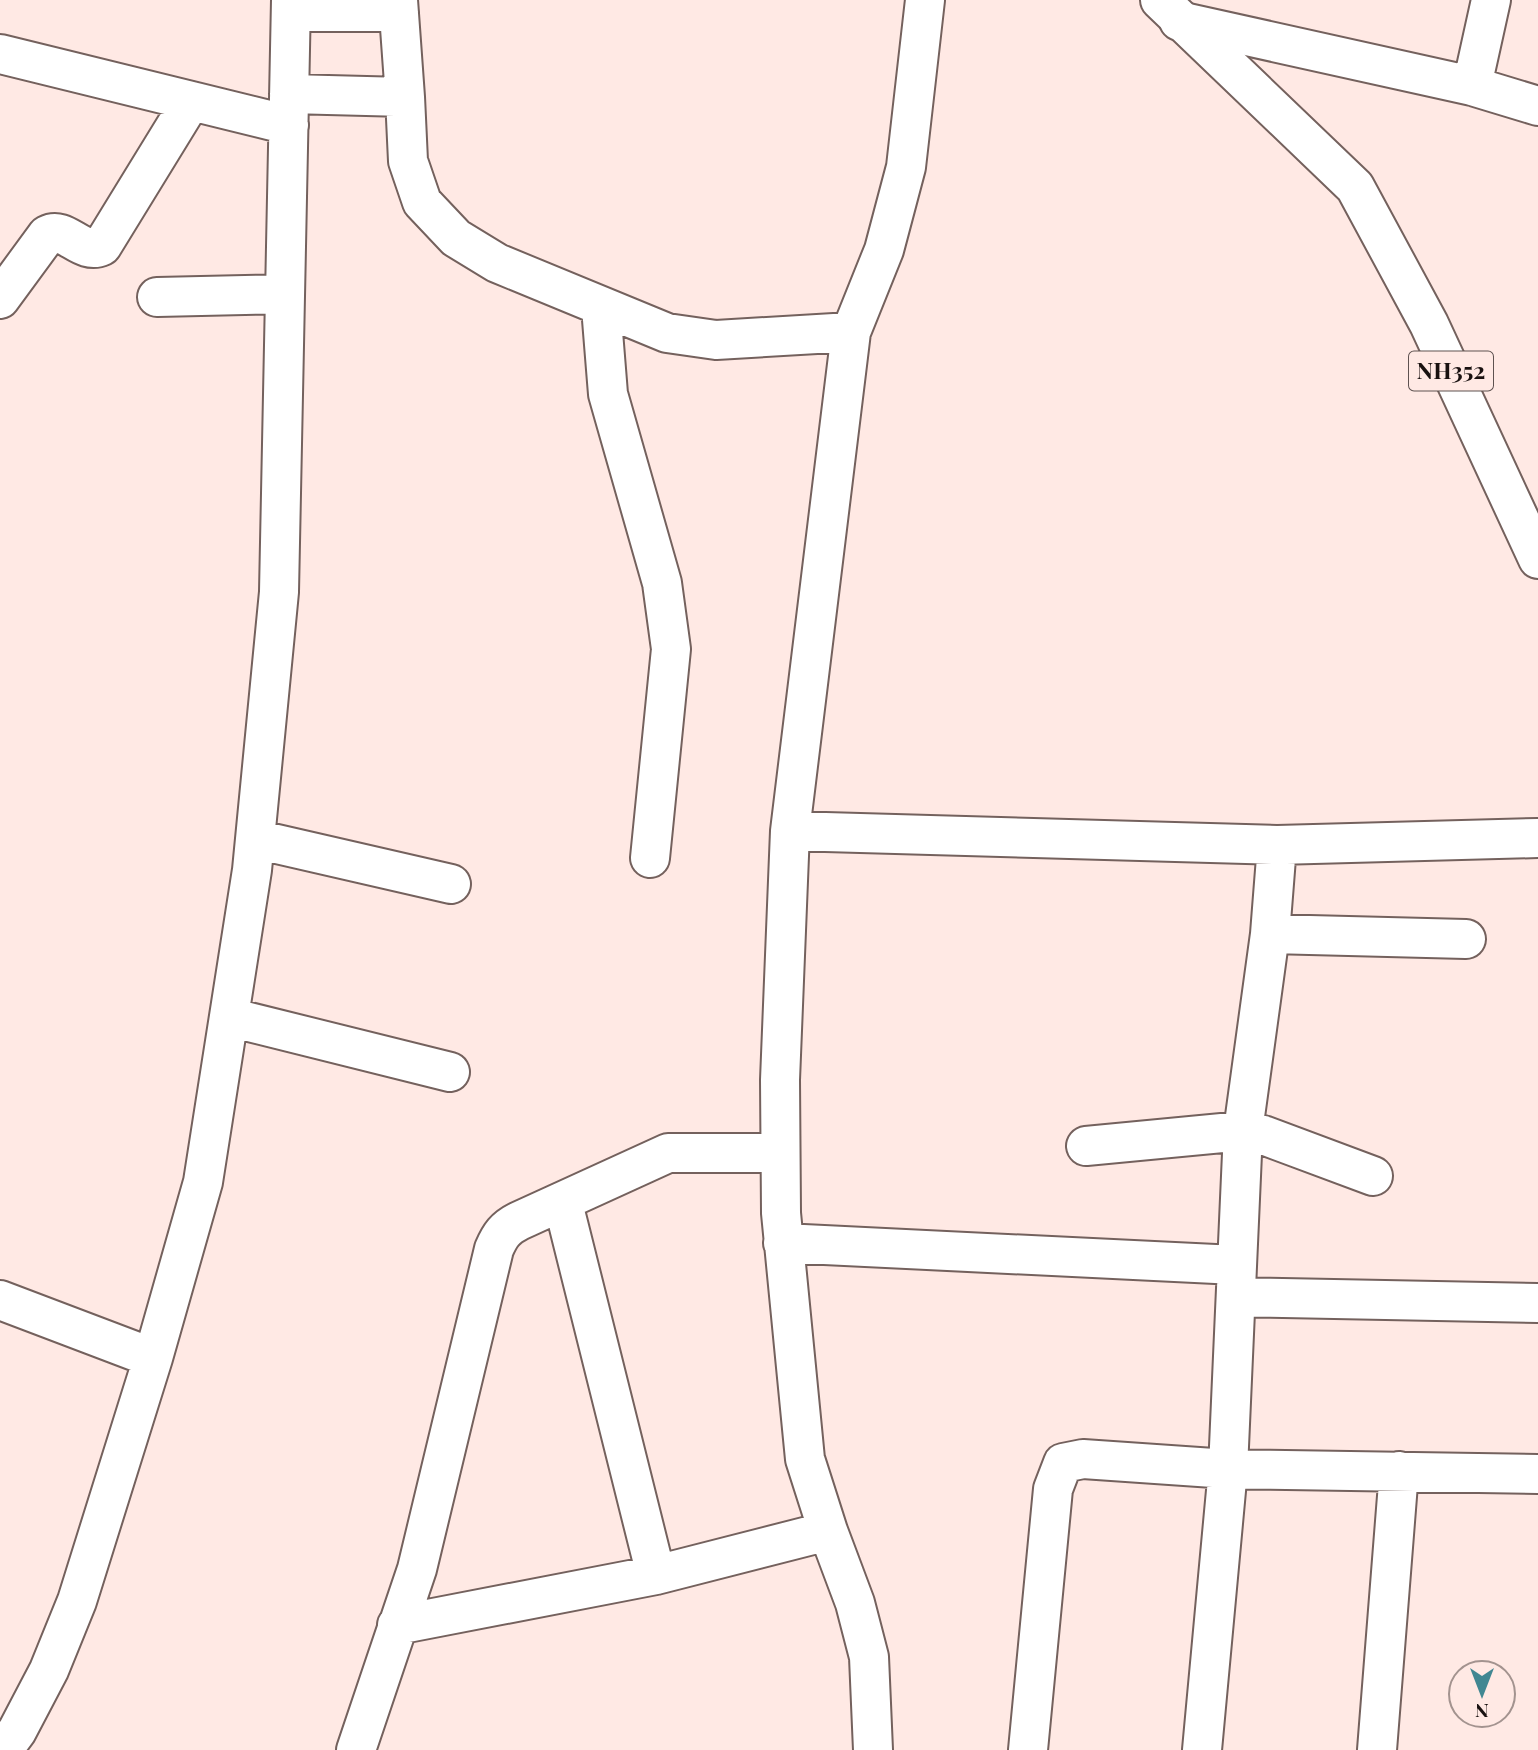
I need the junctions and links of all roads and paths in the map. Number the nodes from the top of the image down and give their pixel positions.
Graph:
1 (925, 0) edge
2 (1491, 0) edge
3 (291, 6) edge
4 (399, 6) edge
5 (1169, 10) edge
6 (0, 54) edge
7 (1472, 86) junction
8 (405, 97) junction
9 (191, 101) junction
10 (1538, 106) edge
11 (289, 109) junction
12 (285, 294) junction
13 (157, 297) dead end
14 (0, 299) edge
15 (601, 307) junction
16 (851, 332) junction
17 (1538, 559) edge
18 (790, 831) junction
19 (1538, 838) edge
20 (255, 839) junction
21 (1278, 845) junction
22 (650, 858) dead end
23 (451, 884) dead end
24 (1270, 934) junction
25 (1466, 939) dead end
26 (229, 1017) junction
27 (450, 1072) dead end
28 (1243, 1131) junction
29 (1086, 1146) dead end
30 (780, 1153) junction
31 (1373, 1175) dead end
32 (563, 1203) junction
33 (783, 1243) junction
34 (1236, 1281) junction
35 (0, 1300) edge
36 (1538, 1303) edge
37 (153, 1358) junction
38 (1228, 1469) junction
39 (1399, 1471) junction
40 (1538, 1474) edge
41 (828, 1531) junction
42 (656, 1575) junction
43 (397, 1625) junction
44 (6, 1735) edge
45 (356, 1750) edge
46 (873, 1750) edge
47 (1028, 1750) edge
48 (1202, 1750) edge
49 (1377, 1750) edge

1 - 16 main road
2 - 7 main road
3 - 4 main road
3 - 11 main road
4 - 8 main road
5 - 7 main road
5 - 17 main road, NH352
6 - 9 main road
7 - 10 main road
8 - 11 main road
8 - 15 main road
9 - 11 main road
9 - 14 main road
11 - 12 main road
12 - 13 main road
12 - 20 main road
15 - 16 main road
15 - 22 main road
16 - 18 main road
18 - 21 main road
18 - 30 main road
19 - 21 main road
20 - 23 main road
20 - 26 main road
21 - 24 main road
24 - 25 main road
24 - 28 main road
26 - 27 main road
26 - 37 main road
28 - 29 main road
28 - 31 main road
28 - 34 main road
30 - 32 main road
30 - 33 main road
32 - 42 main road
32 - 43 main road
33 - 34 main road
33 - 41 main road
34 - 36 main road
34 - 38 main road
35 - 37 main road
37 - 44 main road
38 - 39 main road
38 - 47 main road
38 - 48 main road
39 - 40 main road
39 - 49 main road
41 - 42 main road
41 - 46 main road
42 - 43 main road
43 - 45 main road

